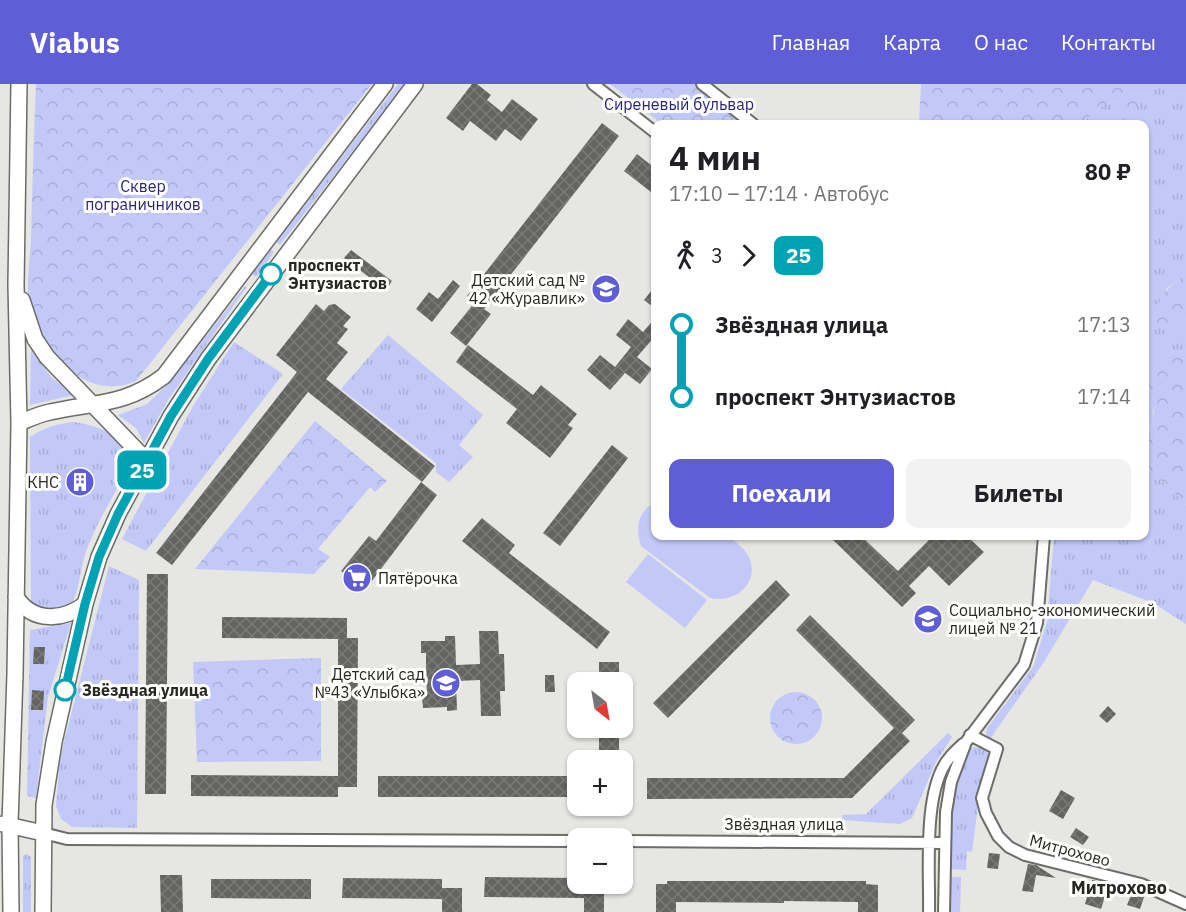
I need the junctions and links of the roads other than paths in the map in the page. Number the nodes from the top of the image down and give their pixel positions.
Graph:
1 (20, 84) edge
2 (385, 84) edge
3 (415, 84) edge
4 (593, 84) edge
5 (702, 84) edge
6 (748, 120) edge
7 (651, 129) edge
8 (16, 285) junction
9 (95, 406) junction
10 (19, 423) junction
11 (147, 461) junction
12 (1044, 540) edge
13 (16, 597) junction
14 (85, 604) junction
15 (968, 738) junction
16 (5, 824) edge
17 (43, 833) junction
18 (567, 841) edge
19 (633, 841) edge
20 (930, 842) junction
21 (945, 843) junction
22 (1186, 904) edge
23 (11, 912) edge
24 (43, 912) edge
25 (929, 912) edge
26 (944, 912) edge

1 - 8 main road
2 - 9 main road
3 - 11 main road
4 - 7 street
5 - 6 street
8 - 9 main road
8 - 10 main road
9 - 10 main road
9 - 11 main road
10 - 13 main road
11 - 14 main road
12 - 15 street
13 - 14 main road
13 - 16 main road
14 - 17 main road
15 - 20 street
15 - 21 street
15 - 22 street, Митрохово
16 - 17 main road
16 - 23 main road
17 - 18 street
17 - 24 main road
19 - 20 street, Звёздная улица
20 - 21 street, Звёздная улица
20 - 25 street
21 - 26 street

